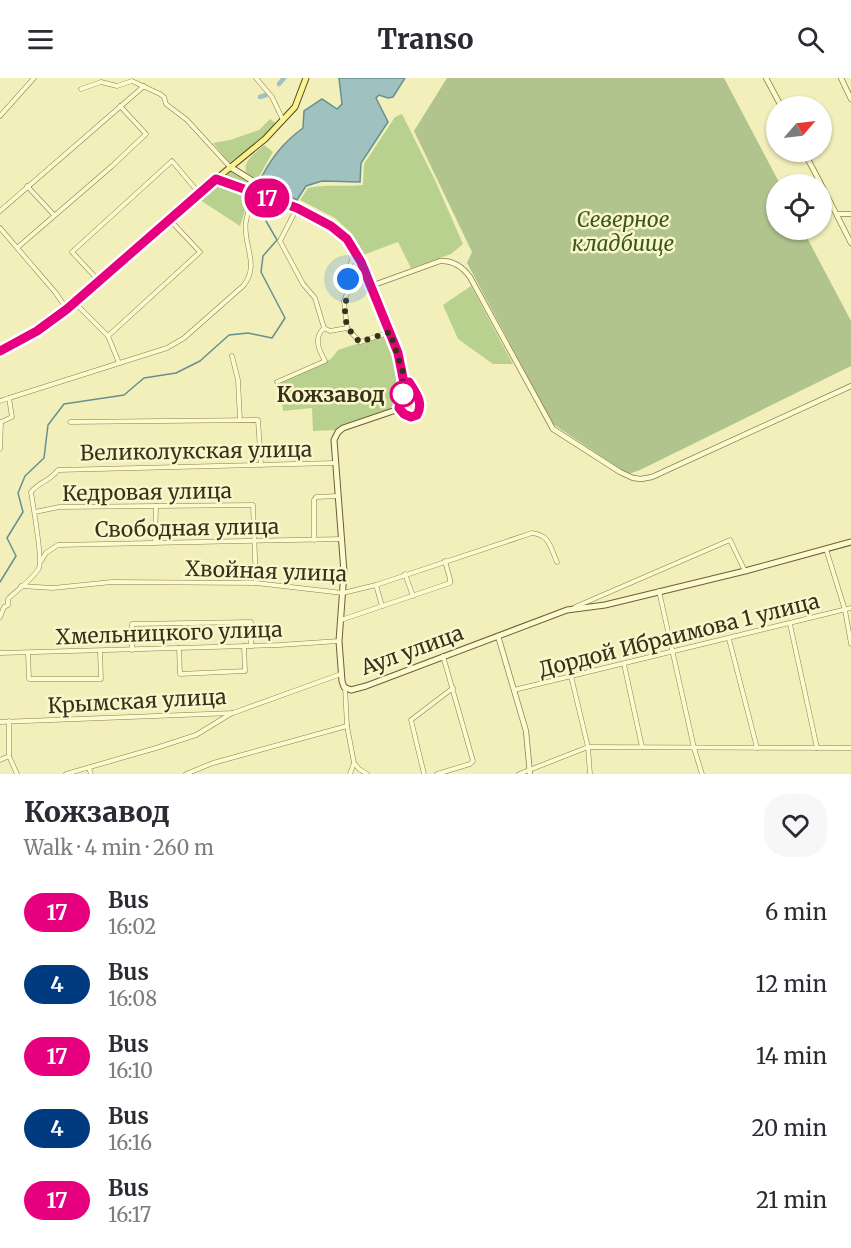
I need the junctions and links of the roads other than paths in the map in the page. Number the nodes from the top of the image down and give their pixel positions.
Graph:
1 (34, 78) edge
2 (256, 78) edge
3 (306, 78) edge
4 (766, 78) edge
5 (841, 78) edge
6 (144, 86) junction
7 (81, 89) dead end
8 (776, 96) edge
9 (851, 99) edge
10 (120, 106) junction
11 (0, 116) edge
12 (284, 121) junction
13 (230, 167) junction
14 (216, 179) junction
15 (258, 184) junction
16 (27, 186) junction
17 (199, 193) junction
18 (255, 194) junction
19 (832, 203) edge
20 (297, 208) junction
21 (0, 211) edge
22 (838, 214) junction
23 (851, 214) edge
24 (54, 215) junction
25 (169, 219) junction
26 (0, 228) edge
27 (851, 243) edge
28 (17, 248) junction
29 (357, 254) junction
30 (99, 281) junction
31 (371, 286) junction
32 (75, 303) junction
33 (67, 309) junction
34 (324, 328) junction
35 (347, 328) junction
36 (390, 332) junction
37 (108, 336) junction
38 (0, 351) edge
39 (232, 356) dead end
40 (119, 363) junction
41 (403, 372) junction
42 (277, 382) dead end
43 (851, 386) edge
44 (9, 398) junction
45 (0, 401) edge
46 (399, 408) junction
47 (240, 420) junction
48 (70, 422) dead end
49 (0, 449) edge
50 (335, 463) junction
51 (261, 465) junction
52 (338, 496) junction
53 (156, 506) junction
54 (36, 512) junction
55 (342, 539) junction
56 (314, 540) junction
57 (255, 541) junction
58 (851, 542) edge
59 (155, 543) junction
60 (826, 549) junction
61 (445, 561) junction
62 (41, 562) junction
63 (557, 562) dead end
64 (745, 571) junction
65 (405, 574) junction
66 (256, 583) junction
67 (376, 585) junction
68 (21, 586) junction
69 (659, 591) junction
70 (343, 592) junction
71 (413, 596) junction
72 (382, 606) junction
73 (851, 608) edge
74 (567, 610) junction
75 (844, 610) junction
76 (0, 617) edge
77 (342, 620) junction
78 (790, 624) junction
79 (498, 636) junction
80 (729, 639) junction
81 (339, 641) junction
82 (851, 644) edge
83 (244, 646) junction
84 (251, 646) junction
85 (179, 648) junction
86 (132, 650) junction
87 (100, 651) junction
88 (0, 653) edge
89 (28, 653) junction
90 (672, 653) junction
91 (443, 656) junction
92 (624, 664) junction
93 (341, 674) junction
94 (571, 676) junction
95 (345, 687) junction
96 (453, 688) junction
97 (514, 690) junction
98 (233, 713) junction
99 (0, 722) edge
100 (9, 722) junction
101 (346, 726) junction
102 (588, 747) junction
103 (642, 747) junction
104 (694, 748) junction
105 (757, 748) junction
106 (817, 748) junction
107 (851, 748) edge
108 (9, 756) junction
109 (0, 760) edge
110 (354, 763) junction
111 (89, 768) junction
112 (194, 772) edge
113 (530, 772) edge
114 (17, 774) edge
115 (66, 774) edge
116 (91, 774) edge
117 (186, 774) edge
118 (350, 774) edge
119 (366, 774) edge
120 (424, 774) edge
121 (437, 774) edge
122 (519, 774) edge
123 (590, 774) edge
124 (702, 774) edge

1 - 11 street
2 - 12 street
3 - 12 main road
4 - 8 street
5 - 9 street
6 - 7 street
6 - 10 street
6 - 13 street
10 - 16 street
10 - 24 street
12 - 13 main road
13 - 14 main road
13 - 15 main road
14 - 17 main road
14 - 18 main road
15 - 18 street
15 - 20 main road
16 - 21 street
16 - 24 street
17 - 25 main road
17 - 30 street
18 - 20 main road
18 - 40 street
19 - 22 street
20 - 29 main road
20 - 34 street
22 - 23 street
22 - 27 street
24 - 28 street
25 - 30 main road
25 - 37 street
26 - 28 street
28 - 33 street
29 - 31 main road
29 - 35 street
30 - 32 main road
31 - 36 main road
31 - 43 street
32 - 33 main road
32 - 37 street
33 - 38 main road
34 - 35 street
34 - 42 street
35 - 36 street
36 - 41 main road
37 - 40 street
39 - 47 street
40 - 44 street
41 - 46 main road
41 - 46 street
44 - 45 street
44 - 49 street
46 - 50 main road, Аул улица
47 - 48 street
47 - 51 street
50 - 51 street, Великолукская улица
50 - 52 main road, Аул улица
51 - 54 street, Великолукская улица
52 - 55 main road, Аул улица
52 - 56 street
53 - 54 street, Кедровая улица
53 - 57 street, Кедровая улица
53 - 59 street
54 - 62 street
55 - 56 street, Свободная улица
55 - 70 main road, Аул улица
56 - 57 street, Свободная улица
57 - 59 street, Свободная улица
57 - 66 street, Кедровая улица
58 - 60 main road
59 - 62 street, Свободная улица
60 - 64 main road
60 - 75 street
61 - 63 street, Хвойная улица
61 - 65 street, Хвойная улица
61 - 71 street
62 - 68 street, Свободная улица
64 - 69 main road
64 - 74 street, Аул улица
65 - 67 street, Хвойная улица
65 - 71 street
66 - 68 street, Хвойная улица
66 - 70 street, Хвойная улица
67 - 70 street, Хвойная улица
67 - 72 street
68 - 76 street, Свободная улица
69 - 74 main road
69 - 90 street
70 - 77 main road, Аул улица
71 - 72 street
72 - 77 street
73 - 75 street, Дордой Ибраимова 1 улица
74 - 79 main road, Аул улица
75 - 78 street, Дордой Ибраимова 1 улица
75 - 82 street
77 - 81 main road, Аул улица
78 - 80 street, Дордой Ибраимова 1 улица
78 - 106 street
79 - 91 main road, Аул улица
79 - 97 street
80 - 90 street, Дордой Ибраимова 1 улица
80 - 105 street
81 - 84 street, Хмельницкого улица
81 - 93 main road, Аул улица
83 - 84 street, Хмельницкого улица
83 - 85 street, Хмельницкого улица
83 - 85 street
84 - 86 street
85 - 86 street, Хмельницкого улица
86 - 87 street, Хмельницкого улица
87 - 89 street, Хмельницкого улица
87 - 89 street
88 - 89 street, Хмельницкого улица
90 - 92 street, Дордой Ибраимова 1 улица
90 - 104 street
91 - 95 main road, Аул улица
91 - 96 street
92 - 94 street, Дордой Ибраимова 1 улица
92 - 103 street
93 - 95 main road, Аул улица
93 - 98 street, Крымская улица
94 - 97 street, Дордой Ибраимова 1 улица
94 - 102 street
95 - 101 street
96 - 120 street
96 - 121 street
97 - 113 street
98 - 100 street, Крымская улица
98 - 111 street
99 - 100 street, Крымская улица
100 - 108 street
101 - 110 street
101 - 112 street
102 - 103 street
102 - 113 street
102 - 123 street
103 - 104 street
104 - 105 street
104 - 124 street
105 - 106 street
106 - 107 street
108 - 109 street
108 - 114 street
110 - 118 street
110 - 119 street
111 - 115 street
111 - 116 street
112 - 117 street
113 - 122 street

